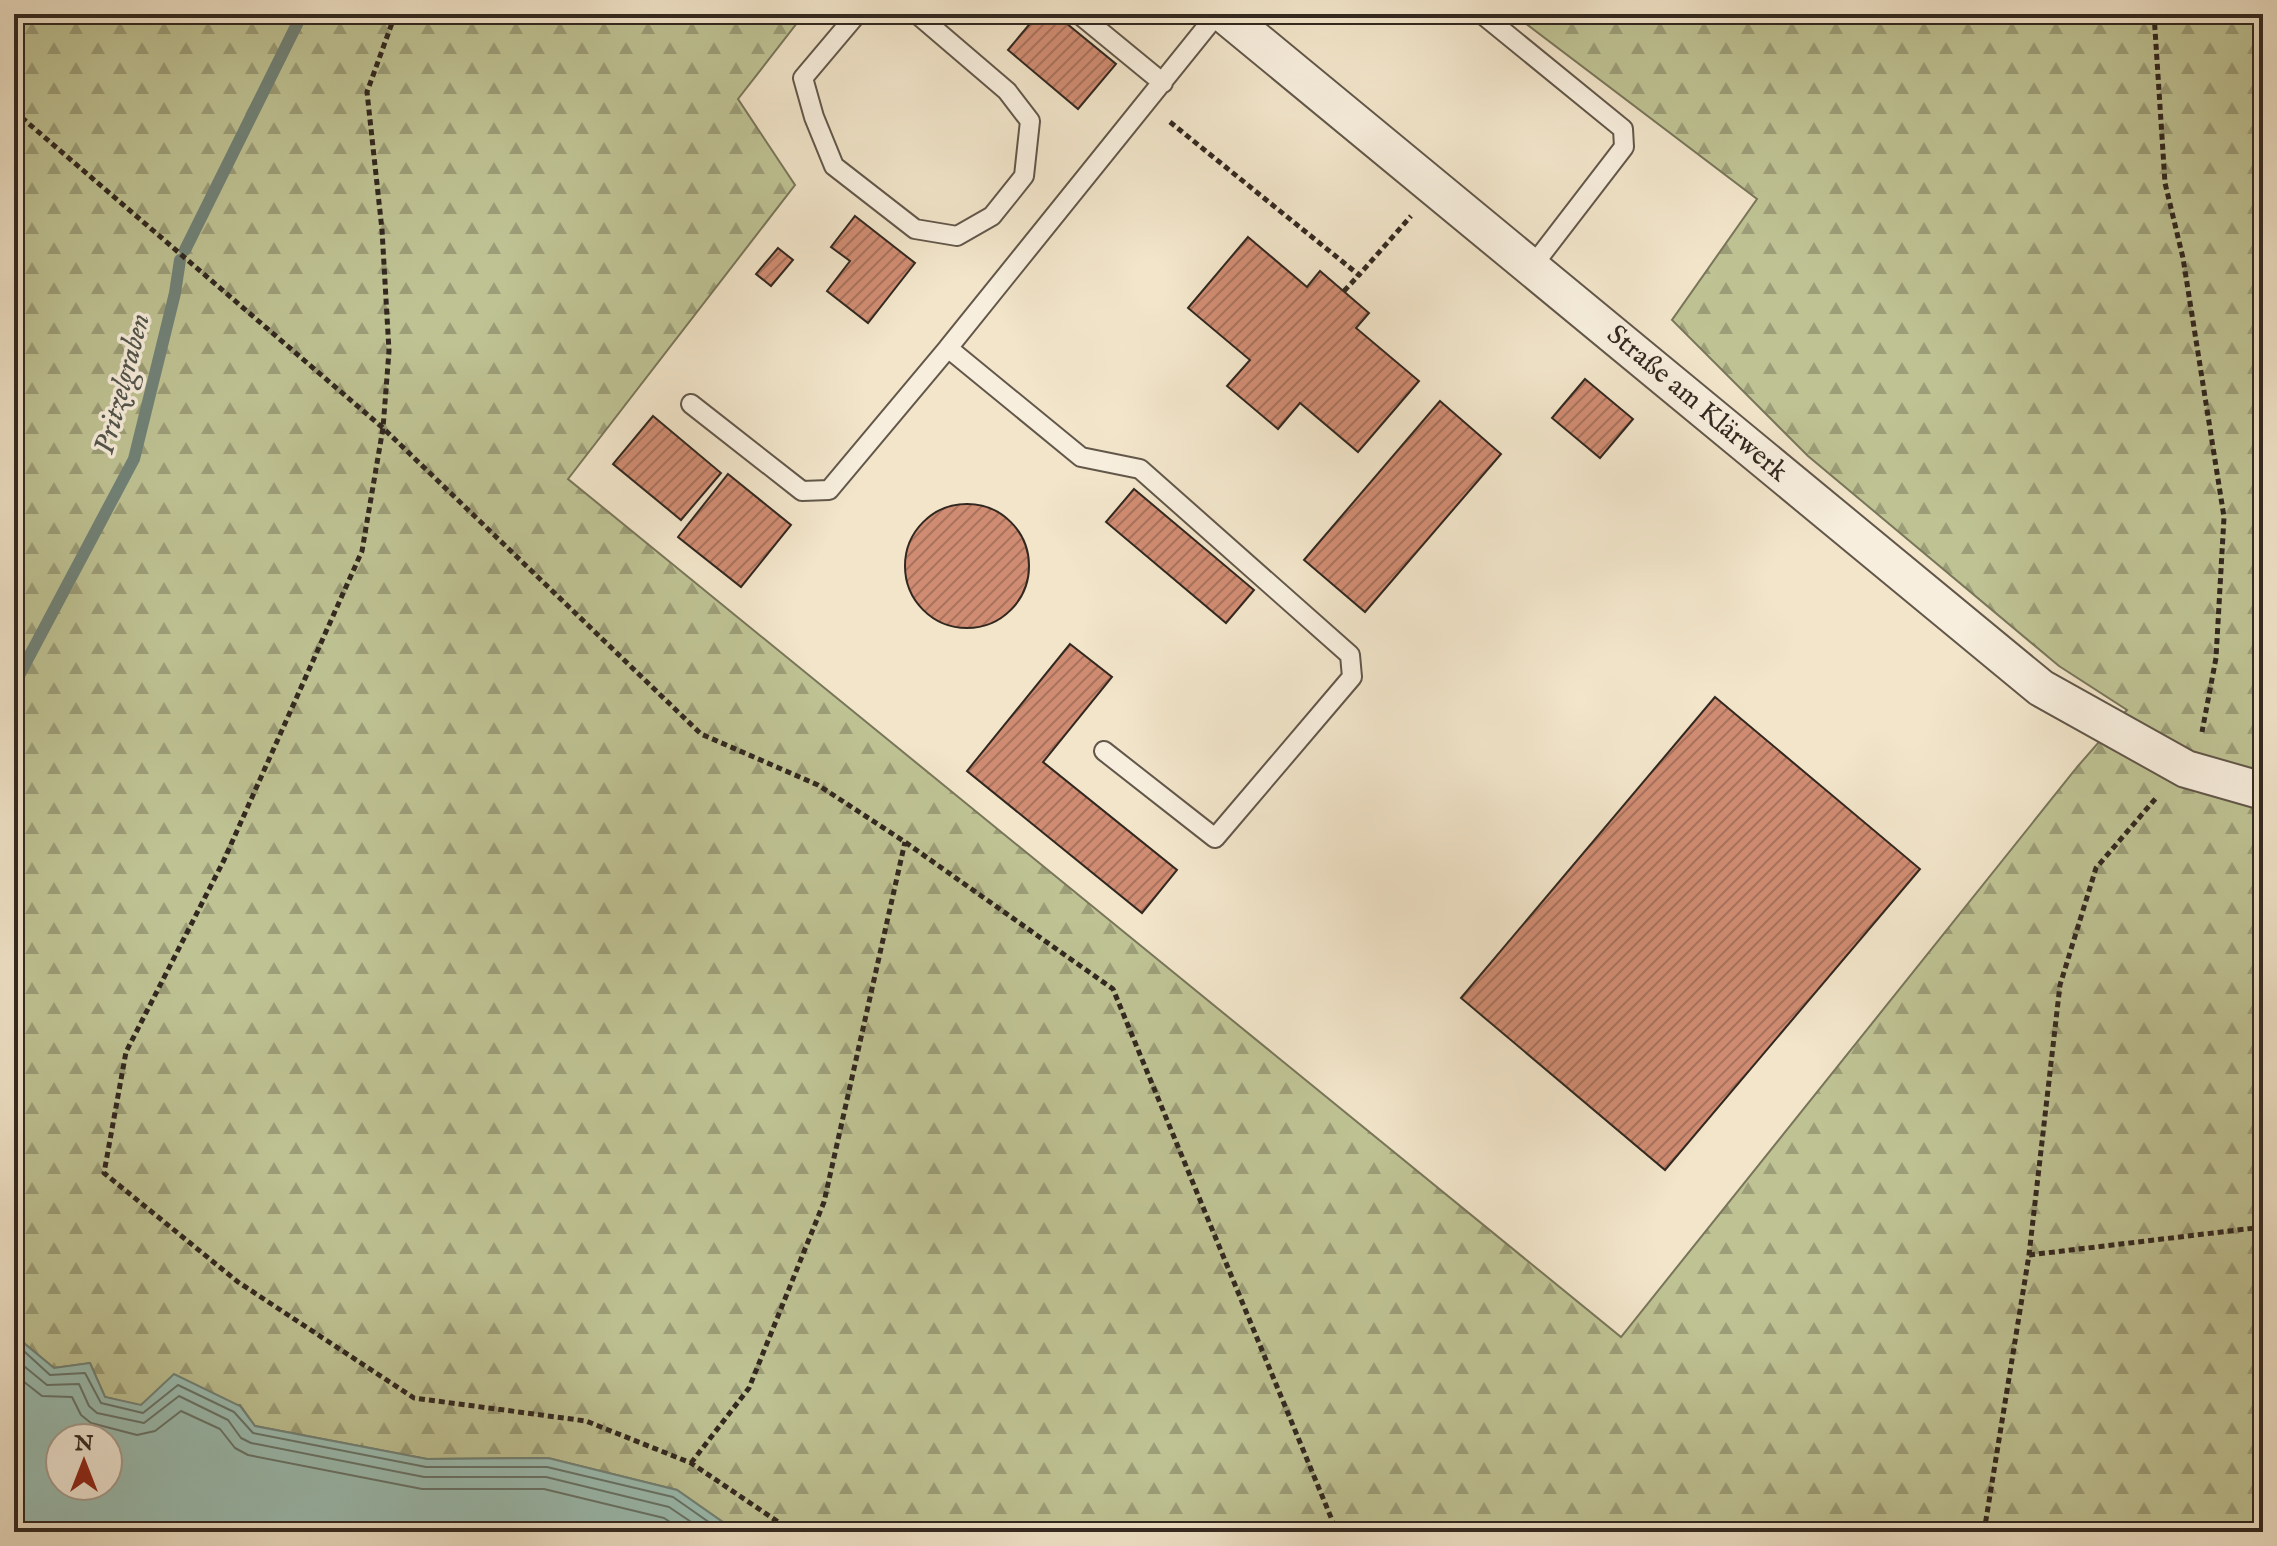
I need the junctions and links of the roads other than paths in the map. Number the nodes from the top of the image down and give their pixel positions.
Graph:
1 (857, 14) edge
2 (917, 14) edge
3 (1079, 14) edge
4 (1217, 14) edge
5 (1224, 14) edge
6 (1482, 14) edge
7 (1163, 83) junction
8 (1531, 268) junction
9 (948, 348) junction
10 (691, 404) dead end
11 (1104, 751) dead end
12 (2263, 791) edge

1 - 2 lane
3 - 7 lane
4 - 7 lane
5 - 8 street, Straße am Klärwerk
6 - 8 lane
7 - 9 lane
8 - 12 street, Straße am Klärwerk
9 - 10 lane
9 - 11 lane

